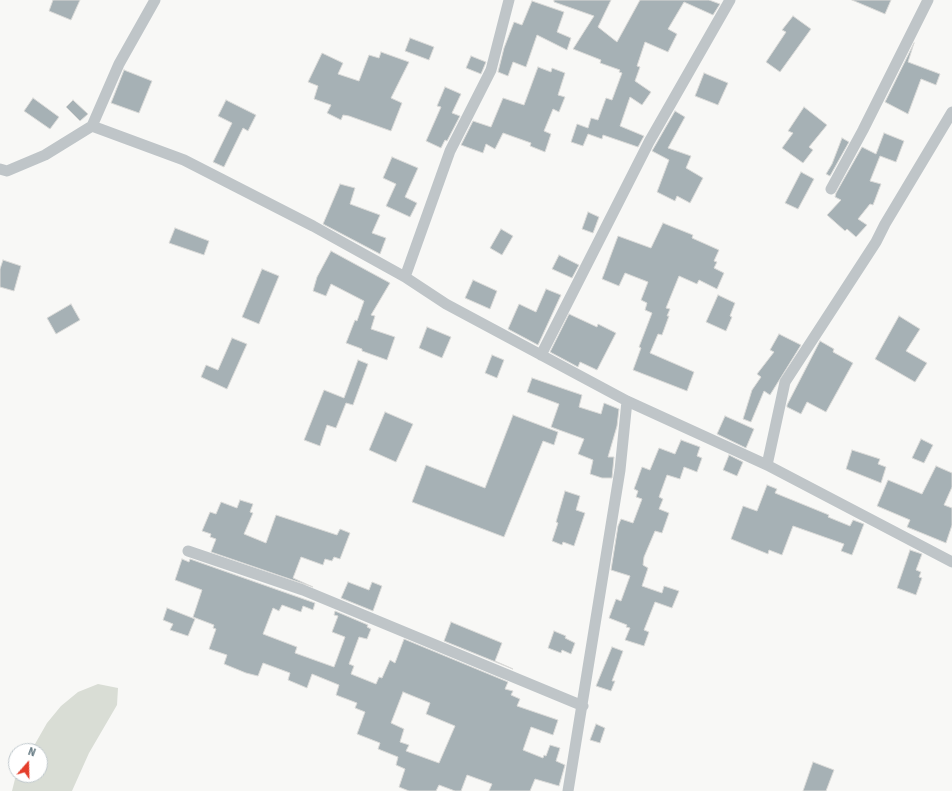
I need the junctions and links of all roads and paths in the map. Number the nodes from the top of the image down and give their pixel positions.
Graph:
1 (155, 0) edge
2 (509, 0) edge
3 (730, 0) edge
4 (928, 0) edge
5 (952, 112) edge
6 (92, 126) junction
7 (0, 169) edge
8 (831, 189) dead end
9 (405, 277) junction
10 (541, 355) junction
11 (628, 401) junction
12 (767, 465) junction
13 (188, 551) dead end
14 (952, 562) edge
15 (582, 706) junction
16 (568, 791) edge

1 - 6 street
2 - 9 street
3 - 10 street
4 - 8 street
5 - 12 street
6 - 7 street
6 - 9 street
9 - 10 street
10 - 11 street
11 - 12 street
11 - 15 street
12 - 14 street
13 - 15 street
15 - 16 street

